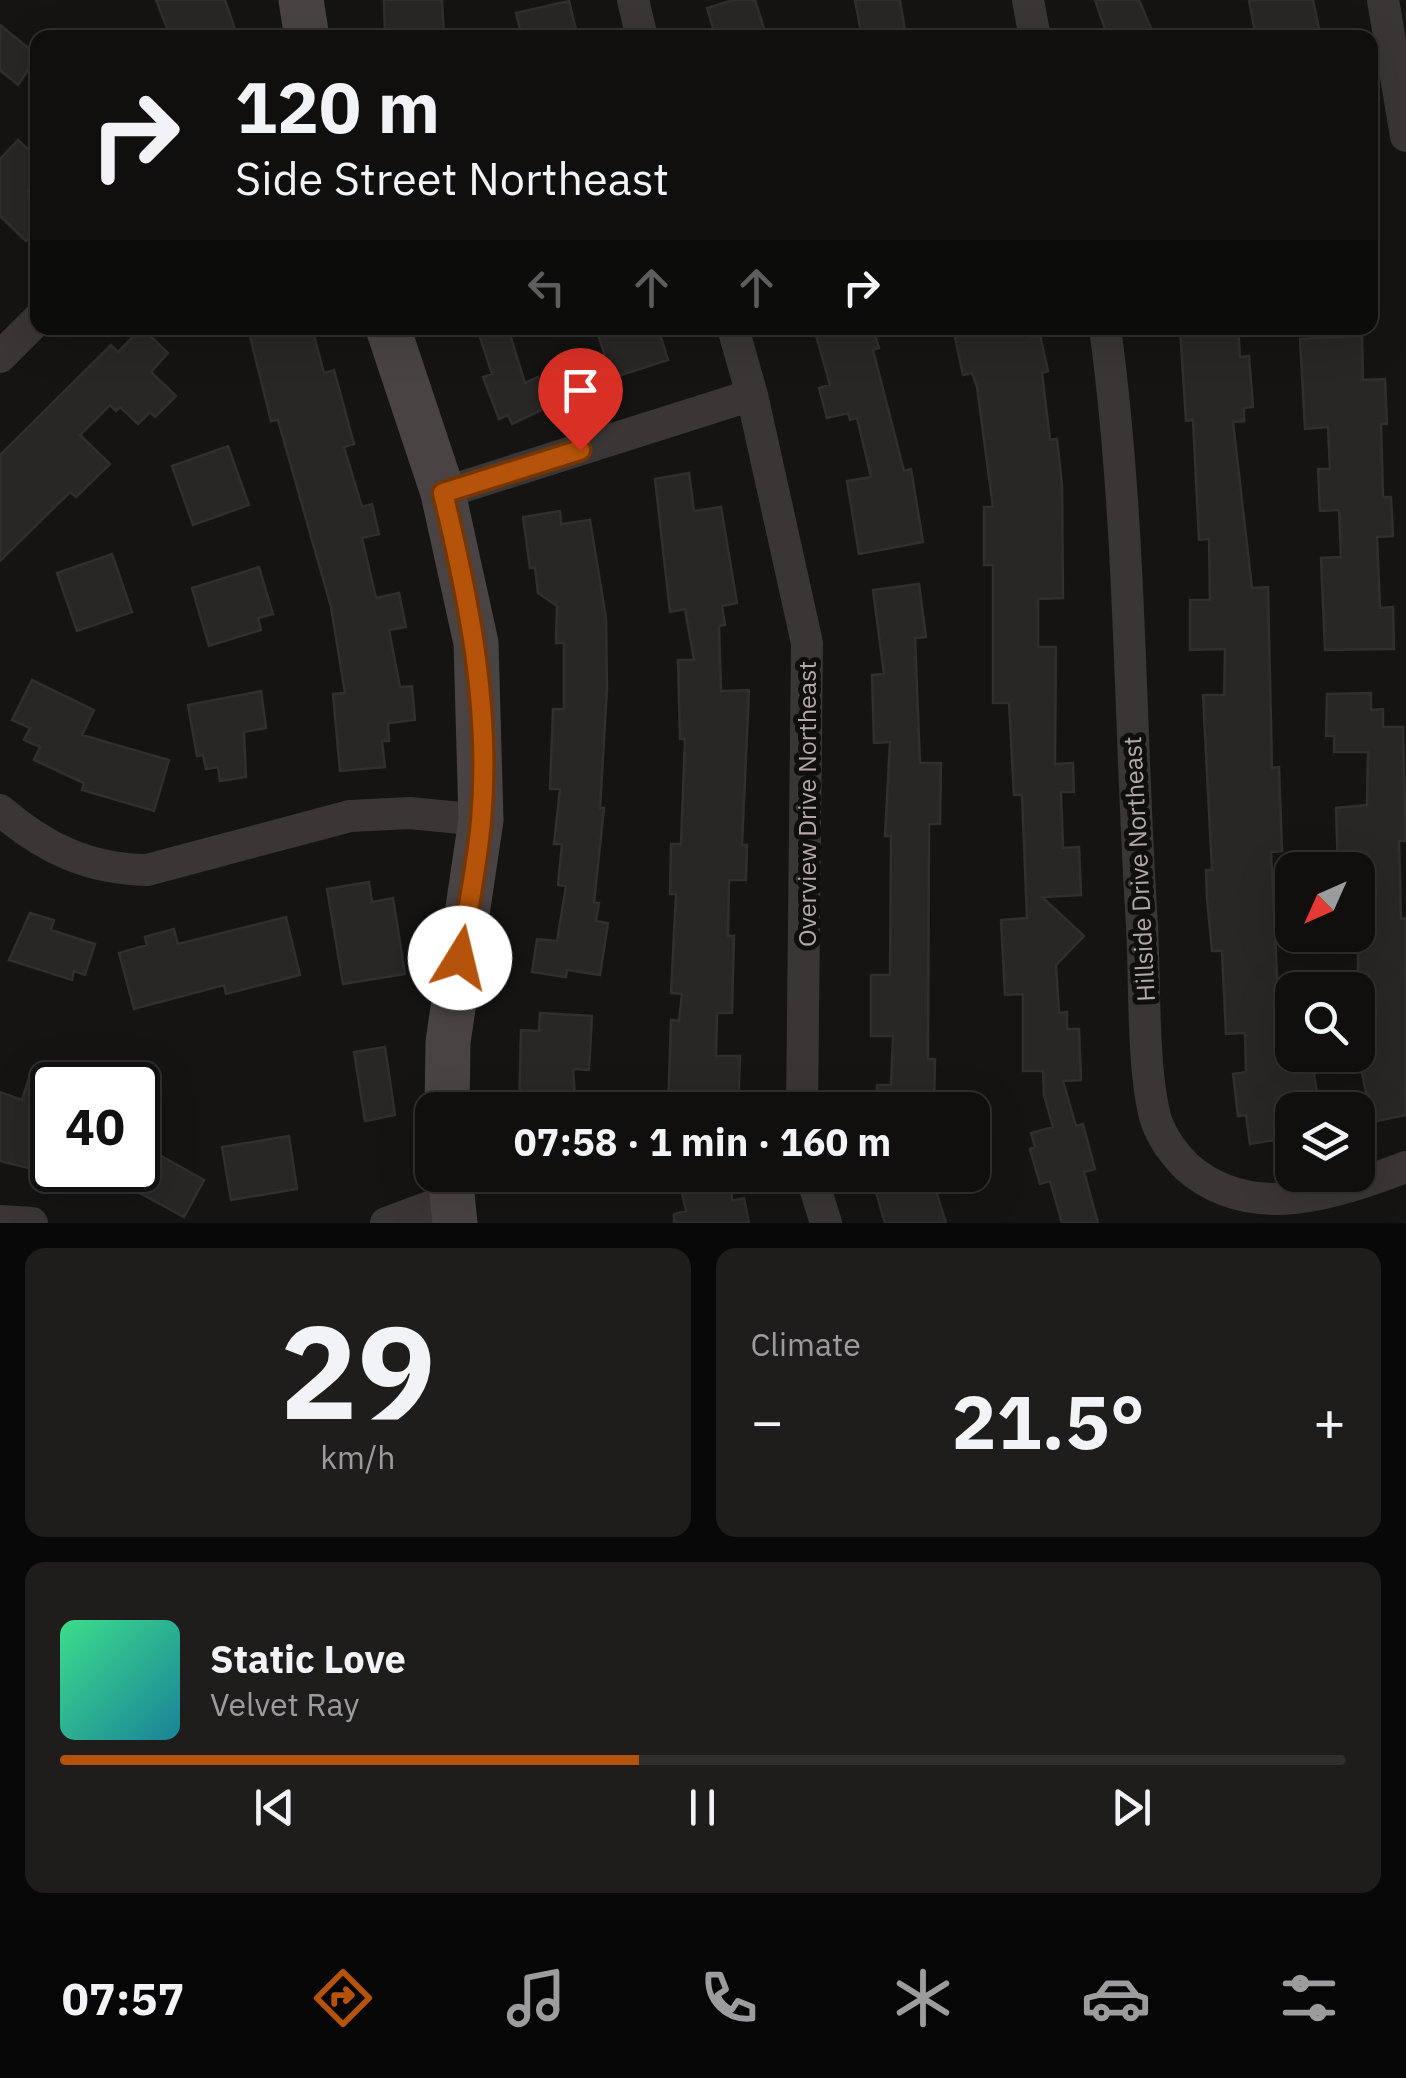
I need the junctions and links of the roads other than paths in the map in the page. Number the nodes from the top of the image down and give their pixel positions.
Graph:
1 (301, 0) edge
2 (633, 0) edge
3 (1028, 0) edge
4 (1383, 0) edge
5 (306, 30) edge
6 (640, 30) edge
7 (1034, 30) edge
8 (1406, 136) edge
9 (30, 327) edge
10 (390, 335) edge
11 (734, 335) edge
12 (1106, 335) edge
13 (0, 357) edge
14 (752, 396) junction
15 (443, 493) junction
16 (0, 810) edge
17 (482, 820) junction
18 (447, 1092) edge
19 (802, 1092) edge
20 (1406, 1167) edge
21 (817, 1192) edge
22 (452, 1199) edge
23 (0, 1221) edge
24 (32, 1223) edge
25 (386, 1223) edge
26 (826, 1223) edge

1 - 5 street
2 - 6 street
3 - 7 street
4 - 8 street
9 - 13 street
10 - 15 street
11 - 14 street, Overview Drive Northeast
12 - 20 street, Hillside Drive Northeast
14 - 15 street
14 - 19 street, Overview Drive Northeast
15 - 17 street
16 - 17 street
17 - 18 street
21 - 26 street
22 - 25 street
23 - 24 street

